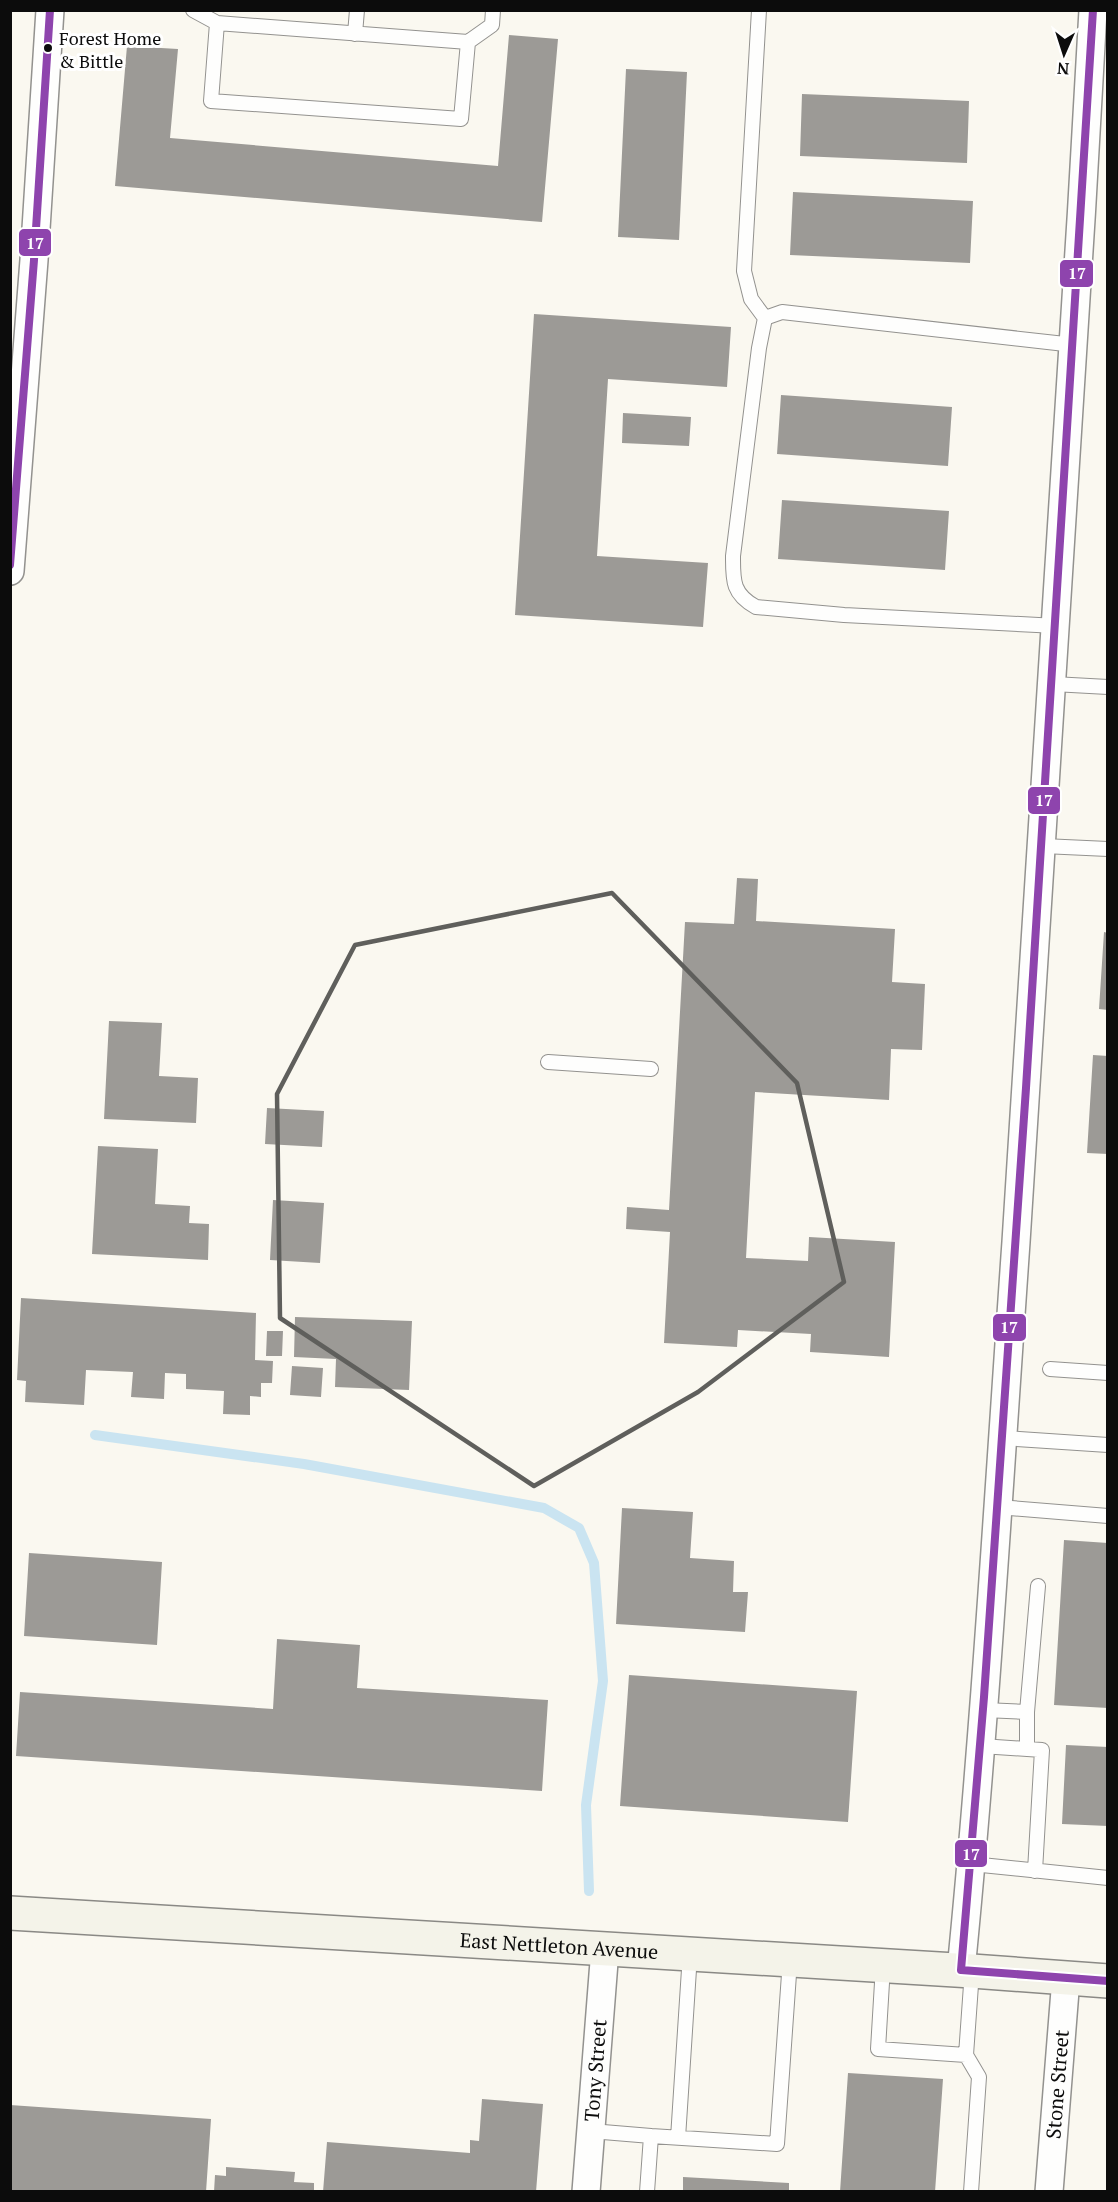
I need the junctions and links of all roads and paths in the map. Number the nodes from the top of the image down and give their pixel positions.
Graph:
1 (50, 10) edge
2 (193, 10) edge
3 (357, 10) edge
4 (493, 10) edge
5 (759, 10) edge
6 (1093, 10) edge
7 (217, 23) junction
8 (355, 34) junction
9 (468, 42) junction
10 (765, 318) junction
11 (1074, 345) junction
12 (10, 571) edge
13 (1057, 626) junction
14 (1053, 684) junction
15 (1107, 687) edge
16 (1043, 846) junction
17 (1107, 849) edge
18 (548, 1062) dead end
19 (651, 1069) dead end
20 (1050, 1369) dead end
21 (1107, 1373) edge
22 (1003, 1438) junction
23 (1107, 1445) edge
24 (998, 1507) junction
25 (1107, 1516) edge
26 (1038, 1586) dead end
27 (984, 1710) junction
28 (1027, 1713) junction
29 (981, 1746) junction
30 (1027, 1749) junction
31 (972, 1864) junction
32 (1035, 1871) junction
33 (1107, 1878) edge
34 (10, 1913) edge
35 (605, 1949) junction
36 (690, 1954) junction
37 (790, 1960) junction
38 (883, 1966) junction
39 (967, 1971) junction
40 (1066, 1978) junction
41 (1107, 1981) edge
42 (966, 2055) junction
43 (591, 2131) junction
44 (651, 2136) junction
45 (678, 2138) junction
46 (586, 2192) edge
47 (647, 2192) edge
48 (971, 2192) edge
49 (1049, 2192) edge

1 - 12 street
2 - 7 lane
3 - 8 lane
4 - 9 lane
5 - 10 lane
6 - 11 street
7 - 8 lane
7 - 9 lane
8 - 9 lane
10 - 11 lane
10 - 13 lane
11 - 13 street
13 - 14 street
14 - 15 lane
14 - 16 street
16 - 17 lane
16 - 22 street
18 - 19 lane
20 - 21 lane
22 - 23 lane
22 - 24 street
24 - 25 lane
24 - 27 street
26 - 28 lane
27 - 28 lane
27 - 29 street
28 - 30 lane
29 - 30 lane
29 - 31 street
30 - 32 lane
31 - 32 lane
31 - 39 street
32 - 33 lane
34 - 35 main road, East Nettleton Avenue
35 - 36 main road, East Nettleton Avenue
35 - 43 street, Tony Street
36 - 37 main road, East Nettleton Avenue
36 - 45 lane
37 - 38 main road, East Nettleton Avenue
37 - 45 lane
38 - 39 main road, East Nettleton Avenue
38 - 42 lane
39 - 40 main road, East Nettleton Avenue
39 - 42 lane
40 - 41 main road, East Nettleton Avenue
40 - 49 street, Stone Street
42 - 48 lane
43 - 44 lane
43 - 46 street, Tony Street
44 - 45 lane
44 - 47 lane

